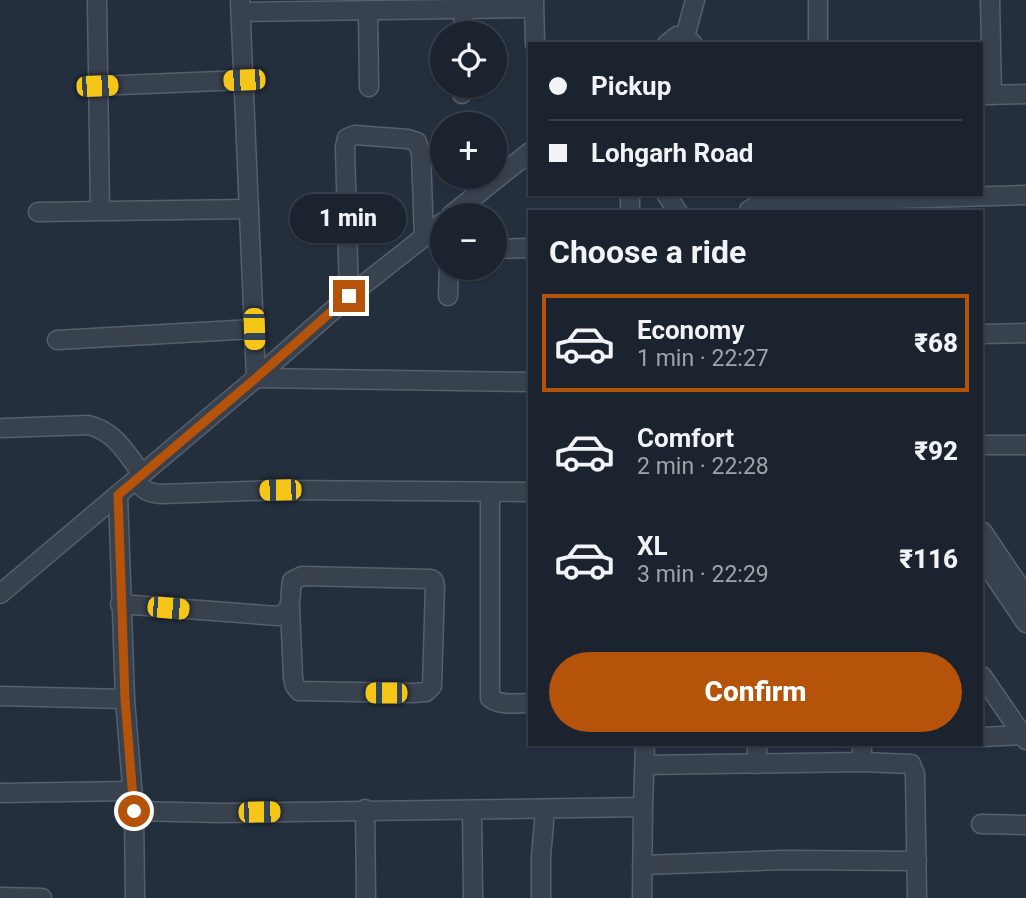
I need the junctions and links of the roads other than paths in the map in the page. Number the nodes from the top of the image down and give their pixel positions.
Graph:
1 (97, 0) edge
2 (695, 0) edge
3 (818, 0) edge
4 (990, 0) edge
5 (534, 4) edge
6 (241, 6) edge
7 (464, 9) junction
8 (368, 10) junction
9 (464, 21) edge
10 (689, 40) edge
11 (534, 42) edge
12 (670, 42) edge
13 (818, 42) edge
14 (244, 80) junction
15 (97, 86) junction
16 (369, 87) dead end
17 (1026, 94) edge
18 (987, 95) edge
19 (528, 154) edge
20 (1026, 195) edge
21 (431, 203) edge
22 (466, 203) edge
23 (754, 204) edge
24 (249, 209) junction
25 (100, 210) junction
26 (38, 212) dead end
27 (430, 235) edge
28 (528, 248) edge
29 (507, 249) edge
30 (449, 280) edge
31 (349, 296) junction
32 (448, 296) dead end
33 (254, 329) junction
34 (1026, 333) edge
35 (983, 334) edge
36 (57, 340) dead end
37 (256, 378) junction
38 (528, 382) edge
39 (3, 428) dead end
40 (983, 444) edge
41 (1026, 445) edge
42 (139, 477) junction
43 (491, 492) junction
44 (528, 492) edge
45 (118, 495) junction
46 (983, 532) edge
47 (983, 559) edge
48 (0, 594) edge
49 (1026, 596) edge
50 (120, 604) junction
51 (290, 607) junction
52 (1025, 620) edge
53 (983, 677) edge
54 (0, 696) edge
55 (125, 699) junction
56 (528, 703) edge
57 (983, 737) edge
58 (1024, 737) edge
59 (645, 746) edge
60 (757, 746) edge
61 (862, 753) edge
62 (757, 764) junction
63 (645, 765) junction
64 (132, 791) junction
65 (0, 793) edge
66 (643, 807) junction
67 (365, 809) junction
68 (472, 810) junction
69 (545, 810) junction
70 (134, 811) junction
71 (981, 824) dead end
72 (1026, 825) edge
73 (917, 861) junction
74 (642, 865) junction
75 (0, 897) edge
76 (42, 898) edge
77 (135, 898) edge
78 (366, 898) edge
79 (473, 898) edge
80 (541, 898) edge
81 (642, 898) edge
82 (917, 898) edge

1 - 15 street
2 - 10 street
3 - 13 street
4 - 18 street
5 - 7 street
5 - 11 street
6 - 8 street
6 - 14 street
7 - 8 street
7 - 9 street
8 - 16 street
10 - 12 street
14 - 15 street
14 - 24 street
15 - 25 street
17 - 18 street
19 - 22 street
20 - 23 street
21 - 31 street
24 - 25 street
24 - 33 street
25 - 26 street
27 - 31 street
28 - 29 street
30 - 32 street
31 - 37 street
33 - 36 street
33 - 37 street
34 - 35 street
37 - 38 street
37 - 42 street
39 - 42 street
40 - 41 street
42 - 43 street
42 - 45 street
43 - 44 street
43 - 56 street
45 - 48 street
45 - 50 street
46 - 49 street
47 - 52 street
50 - 51 street
50 - 55 street
51 - 51 street
53 - 58 street
54 - 55 street
55 - 64 street
57 - 58 street
59 - 63 street
60 - 62 street
61 - 62 street
61 - 73 street
62 - 63 street
63 - 66 street
64 - 65 street
64 - 70 street
66 - 69 street
66 - 74 street
67 - 68 street
67 - 70 street
67 - 78 street
68 - 69 street
68 - 79 street
69 - 80 street
70 - 77 street
71 - 72 street
73 - 74 street
73 - 82 street
74 - 81 street
75 - 76 street

